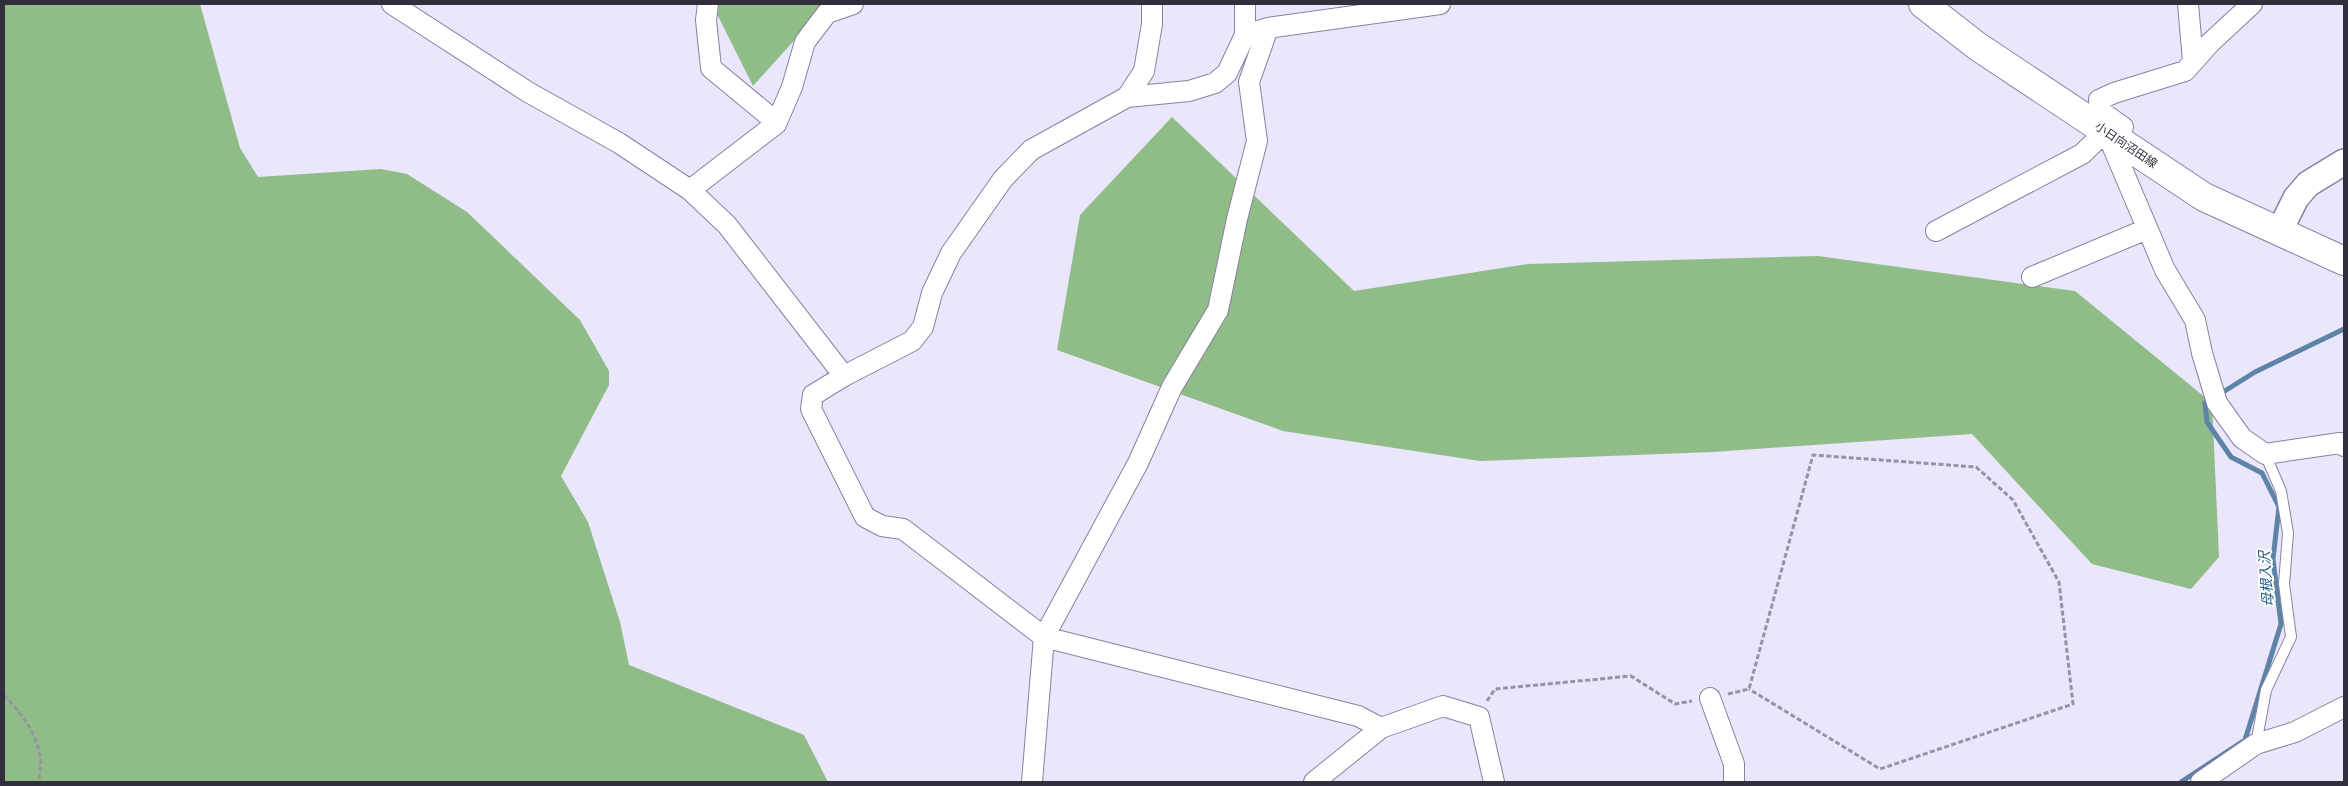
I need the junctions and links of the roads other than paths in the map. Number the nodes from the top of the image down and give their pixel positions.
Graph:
1 (392, 4) edge
2 (708, 4) edge
3 (853, 4) edge
4 (1152, 4) edge
5 (1245, 4) edge
6 (1440, 4) edge
7 (1923, 4) edge
8 (2188, 4) edge
9 (2252, 4) edge
10 (1268, 28) junction
11 (1245, 35) junction
12 (2193, 62) junction
13 (1126, 97) junction
14 (776, 124) junction
15 (2116, 138) junction
16 (2344, 162) edge
17 (690, 190) junction
18 (2147, 229) junction
19 (1936, 231) dead end
20 (2279, 232) junction
21 (2344, 261) edge
22 (2032, 276) dead end
23 (844, 376) junction
24 (2344, 446) edge
25 (2265, 454) junction
26 (1044, 637) junction
27 (1710, 698) road end
28 (2344, 707) edge
29 (1381, 728) junction
30 (2256, 744) junction
31 (1032, 782) edge
32 (1314, 782) edge
33 (1494, 782) edge
34 (1734, 782) edge
35 (2201, 782) edge

1 - 17 street
2 - 14 street
3 - 14 street
4 - 13 street
5 - 11 street
6 - 10 street
7 - 15 main road, 小日向沼田線
8 - 12 street
9 - 12 street
10 - 11 street
10 - 26 street
11 - 13 street
12 - 15 street
13 - 23 street
14 - 17 street
15 - 18 street
15 - 19 street
15 - 20 main road, 小日向沼田線
16 - 20 street
17 - 23 street
18 - 22 street
18 - 25 street
20 - 21 main road, 小日向沼田線
23 - 26 street
24 - 25 street
25 - 30 lane
26 - 29 street
26 - 31 street
27 - 34 street
28 - 30 street
29 - 32 street
29 - 33 street
30 - 35 street

